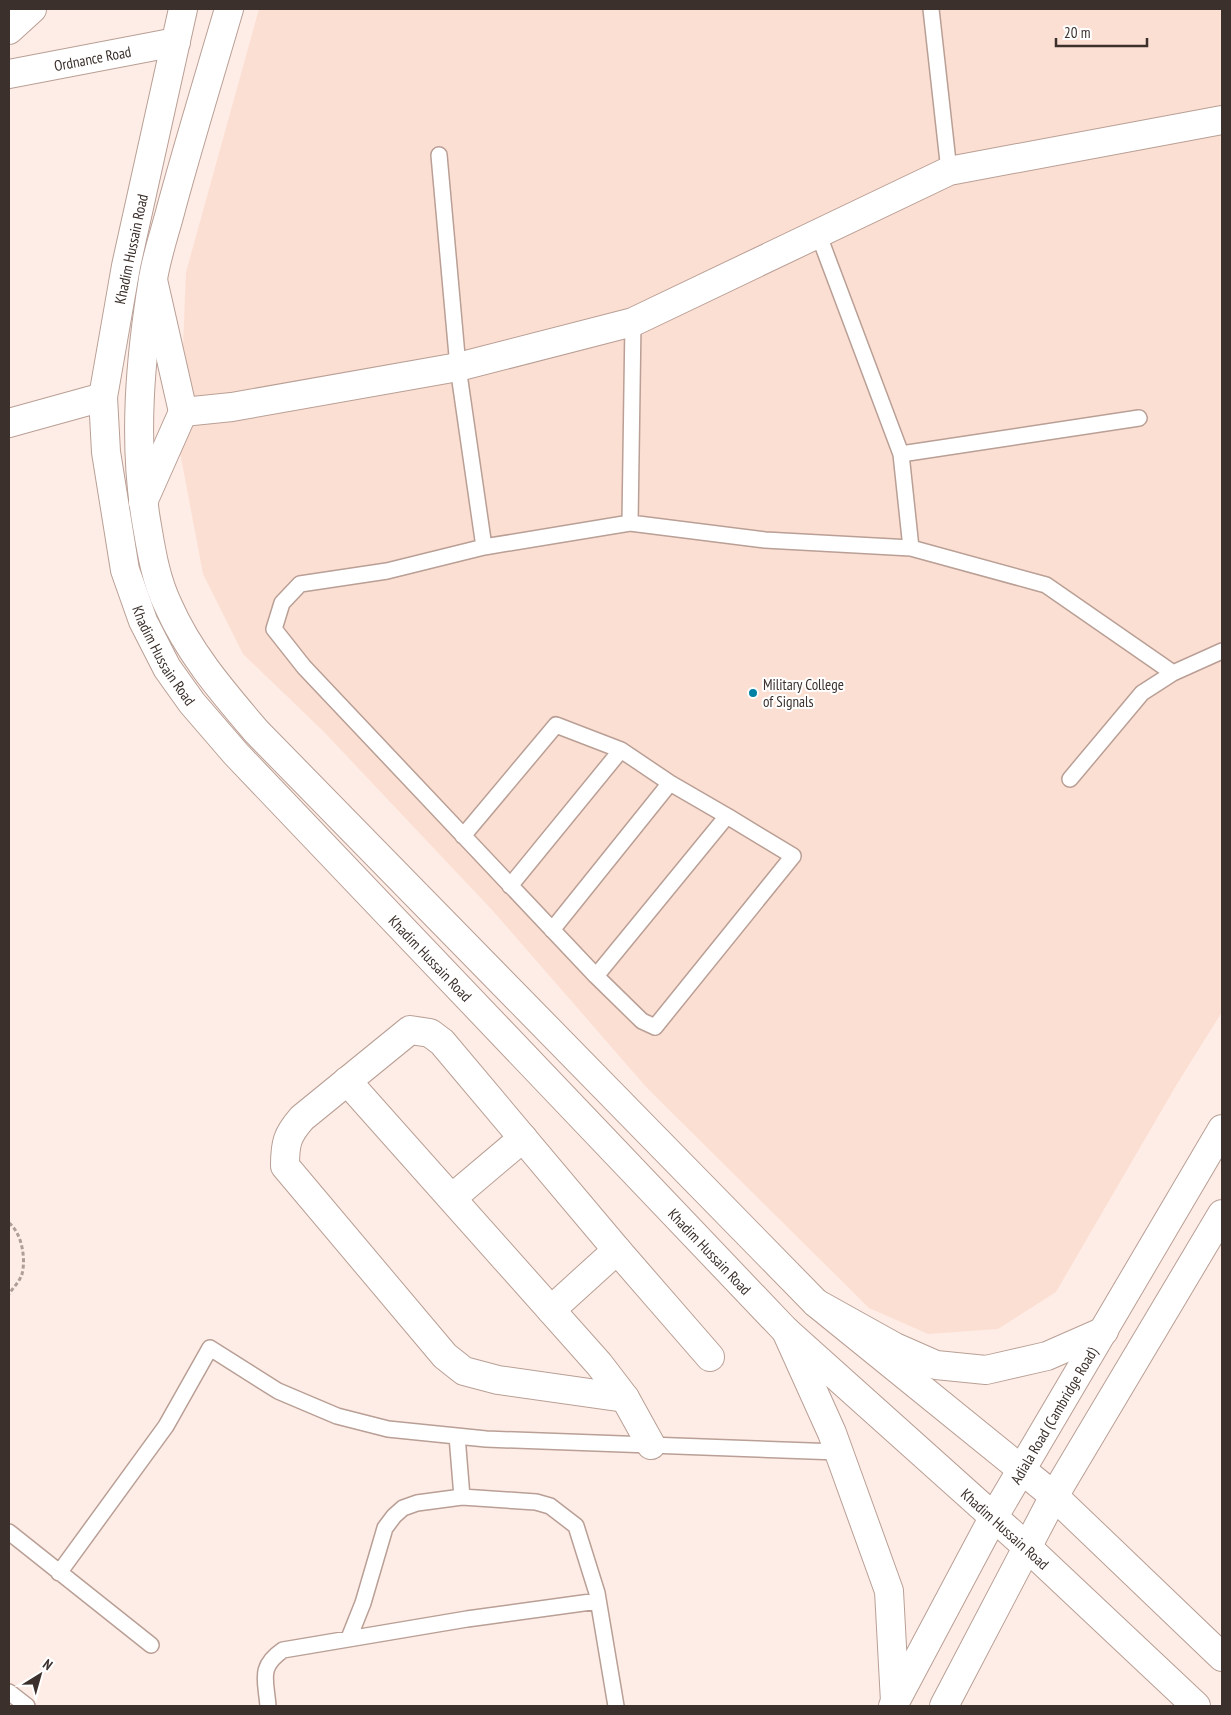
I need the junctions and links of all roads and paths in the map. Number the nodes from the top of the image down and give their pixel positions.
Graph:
1 (32, 9) edge
2 (183, 9) edge
3 (229, 9) edge
4 (930, 9) edge
5 (9, 30) edge
6 (176, 42) junction
7 (9, 74) edge
8 (1222, 120) edge
9 (439, 155) dead end
10 (949, 171) junction
11 (818, 233) junction
12 (153, 278) junction
13 (633, 322) junction
14 (458, 367) junction
15 (102, 397) junction
16 (183, 412) junction
17 (1139, 418) dead end
18 (9, 423) edge
19 (901, 454) junction
20 (143, 502) junction
21 (630, 523) junction
22 (484, 547) junction
23 (911, 548) junction
24 (1222, 651) edge
25 (1173, 673) junction
26 (621, 750) junction
27 (1070, 779) dead end
28 (670, 783) junction
29 (727, 816) junction
30 (463, 836) junction
31 (510, 886) junction
32 (552, 930) junction
33 (596, 976) junction
34 (347, 1080) junction
35 (1222, 1129) edge
36 (523, 1138) junction
37 (452, 1198) junction
38 (1222, 1214) edge
39 (9, 1223) edge
40 (617, 1250) junction
41 (9, 1292) edge
42 (816, 1303) junction
43 (551, 1310) junction
44 (786, 1331) junction
45 (1104, 1331) junction
46 (710, 1357) dead end
47 (625, 1398) junction
48 (457, 1436) junction
49 (650, 1445) junction
50 (838, 1452) junction
51 (1022, 1470) junction
52 (1054, 1496) junction
53 (462, 1497) junction
54 (993, 1518) junction
55 (9, 1532) edge
56 (1027, 1547) junction
57 (59, 1573) junction
58 (598, 1601) junction
59 (349, 1638) junction
60 (151, 1645) dead end
61 (1222, 1657) edge
62 (10, 1696) edge
63 (894, 1704) edge
64 (27, 1706) edge
65 (268, 1706) edge
66 (616, 1706) edge
67 (944, 1706) edge
68 (1196, 1706) edge

1 - 5 main road
2 - 6 main road, Khadim Hussain Road
3 - 12 main road, Khadim Hussain Road
4 - 10 lane
6 - 7 main road, Ordnance Road
6 - 15 main road, Khadim Hussain Road
8 - 10 main road
9 - 14 lane
10 - 11 main road
11 - 13 main road
11 - 19 lane
12 - 16 main road
12 - 20 main road, Khadim Hussain Road
13 - 14 main road
13 - 21 lane
14 - 16 main road
14 - 22 lane
15 - 18 main road
15 - 44 main road, Khadim Hussain Road
16 - 20 main road
17 - 19 lane
19 - 23 lane
20 - 42 main road, Khadim Hussain Road
21 - 22 lane
21 - 23 lane
22 - 30 lane
23 - 25 lane
24 - 25 lane
25 - 27 lane
26 - 28 lane
26 - 30 lane
26 - 31 lane
28 - 29 lane
28 - 32 lane
29 - 33 lane
29 - 33 lane
30 - 31 lane
31 - 32 lane
32 - 33 lane
34 - 36 main road
34 - 37 main road
34 - 47 main road
35 - 45 main road, Adiala Road (Cambridge Road)
36 - 37 main road
36 - 40 main road
37 - 43 main road
38 - 52 main road
39 - 41 path
40 - 43 main road
40 - 46 main road
42 - 45 main road
42 - 51 main road, Khadim Hussain Road
43 - 47 main road
44 - 50 main road
44 - 54 main road, Khadim Hussain Road
45 - 51 main road, Adiala Road (Cambridge Road)
47 - 49 main road
48 - 49 lane
48 - 53 lane
48 - 57 lane
49 - 50 lane
50 - 63 main road
51 - 52 main road, Khadim Hussain Road
51 - 54 main road, Adiala Road (Cambridge Road)
52 - 56 main road
52 - 61 main road, Khadim Hussain Road
53 - 58 lane
53 - 59 lane
54 - 56 main road, Khadim Hussain Road
54 - 63 main road, Adiala Road (Cambridge Road)
55 - 57 lane
56 - 67 main road
56 - 68 main road, Khadim Hussain Road
57 - 60 lane
58 - 59 lane
58 - 66 lane
59 - 65 lane
62 - 64 lane

